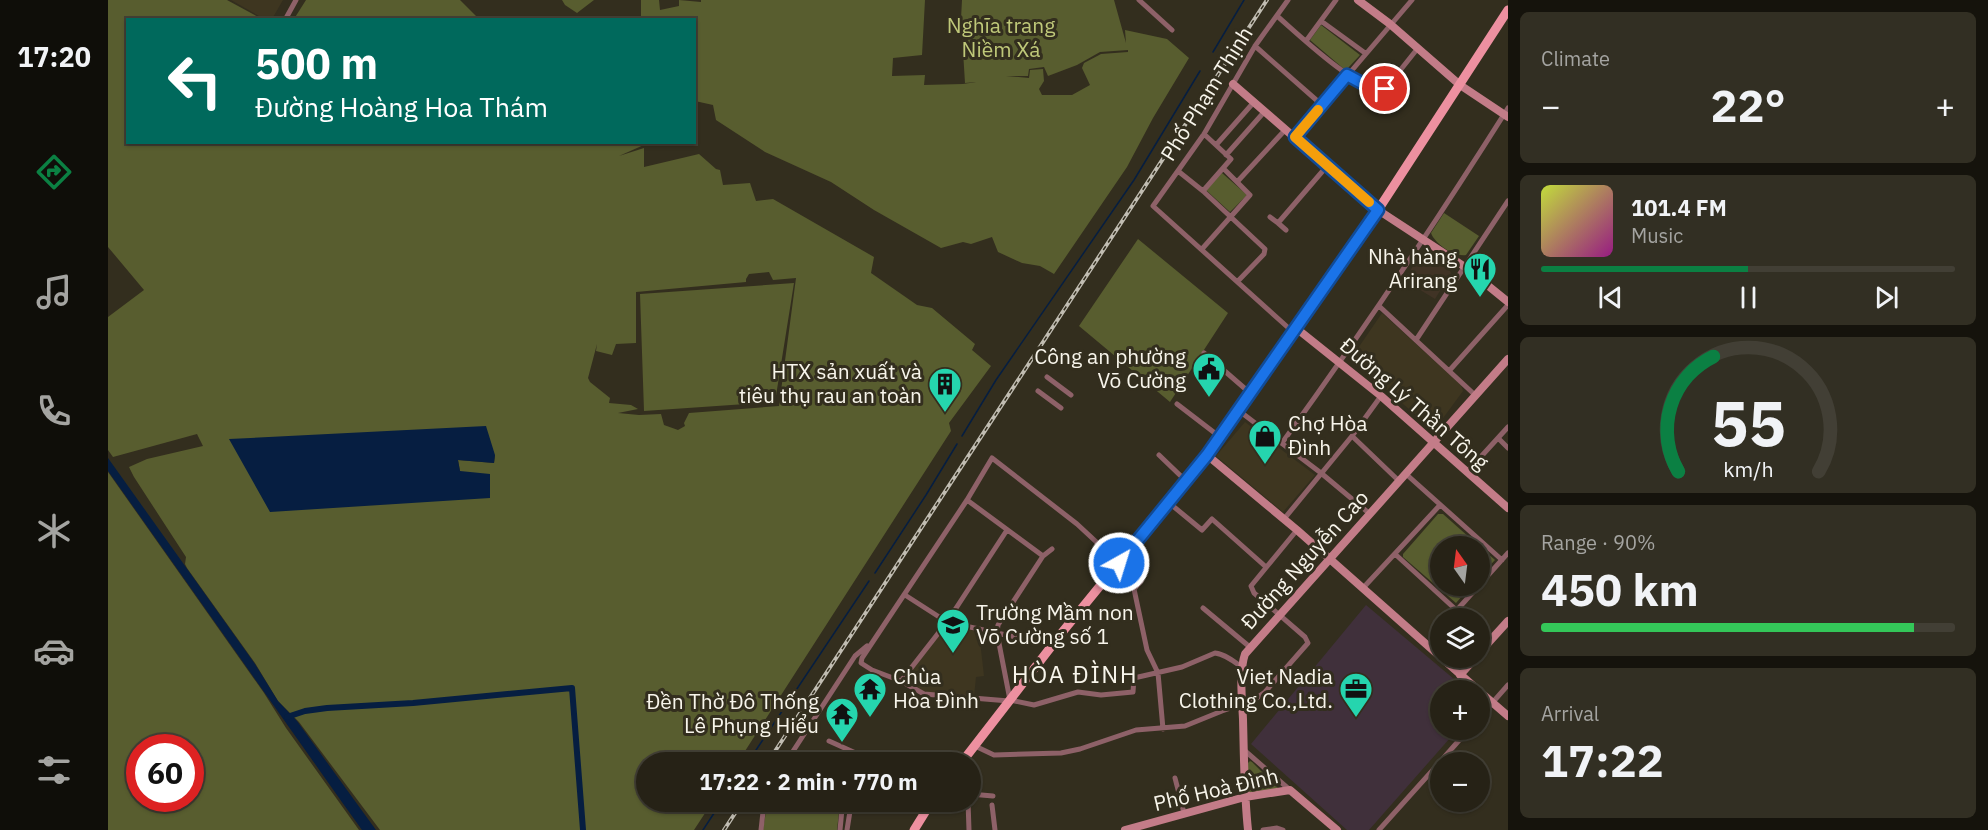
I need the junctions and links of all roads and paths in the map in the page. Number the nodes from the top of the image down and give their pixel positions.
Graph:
1 (296, 0) edge
2 (1139, 0) edge
3 (1288, 0) edge
4 (1336, 0) edge
5 (1358, 0) edge
6 (1412, 0) edge
7 (1508, 10) edge
8 (1277, 16) junction
9 (286, 18) edge
10 (1321, 21) junction
11 (1390, 24) junction
12 (1172, 30) dead end
13 (1306, 41) junction
14 (1255, 46) junction
15 (1418, 48) junction
16 (1365, 53) junction
17 (1347, 75) junction
18 (1233, 84) junction
19 (1460, 85) junction
20 (1254, 102) junction
21 (1322, 105) junction
22 (1265, 111) junction
23 (1507, 113) edge
24 (1286, 129) junction
25 (1204, 134) junction
26 (1295, 137) junction
27 (1216, 145) junction
28 (1226, 155) junction
29 (1327, 166) junction
30 (1223, 168) junction
31 (1178, 171) junction
32 (1237, 182) junction
33 (1203, 191) junction
34 (1508, 201) edge
35 (1153, 206) joint
36 (1378, 210) junction
37 (1270, 216) dead end
38 (1232, 217) junction
39 (1278, 223) junction
40 (1286, 230) dead end
41 (1422, 240) junction
42 (1203, 249) junction
43 (1465, 267) junction
44 (1238, 281) junction
45 (1508, 304) edge
46 (1379, 306) junction
47 (1294, 330) junction
48 (1416, 340) junction
49 (1204, 353) dead end
50 (1508, 359) edge
51 (1341, 363) junction
52 (1449, 371) junction
53 (1047, 377) dead end
54 (1038, 391) dead end
55 (1250, 393) junction
56 (1071, 395) dead end
57 (1476, 395) junction
58 (1381, 396) junction
59 (1177, 404) dead end
60 (1061, 408) dead end
61 (1238, 410) junction
62 (1508, 427) edge
63 (1352, 436) junction
64 (1220, 437) junction
65 (1498, 438) junction
66 (1282, 443) junction
67 (1433, 443) junction
68 (1508, 448) edge
69 (1159, 455) dead end
70 (1207, 455) junction
71 (1467, 472) junction
72 (1321, 473) junction
73 (1406, 474) junction
74 (1186, 481) junction
75 (1399, 481) junction
76 (967, 500) junction
77 (1168, 502) junction
78 (1440, 506) junction
79 (1508, 508) edge
80 (1370, 514) junction
81 (1284, 519) junction
82 (1007, 530) junction
83 (1297, 530) junction
84 (1052, 549) dead end
85 (1508, 553) edge
86 (1395, 554) junction
87 (1043, 556) junction
88 (1330, 559) junction
89 (1502, 560) junction
90 (1120, 562) junction
91 (1266, 567) junction
92 (1363, 588) junction
93 (905, 595) junction
94 (1203, 608) dead end
95 (1455, 608) edge
96 (1459, 608) edge
97 (1281, 614) junction
98 (1508, 621) edge
99 (947, 622) junction
100 (997, 633) junction
101 (1490, 640) edge
102 (872, 643) junction
103 (1052, 645) junction
104 (1251, 648) junction
105 (1243, 668) junction
106 (1466, 668) edge
107 (1158, 673) junction
108 (1460, 675) junction
109 (1466, 680) edge
110 (901, 681) junction
111 (1508, 685) edge
112 (1010, 701) junction
113 (1242, 703) junction
114 (1492, 703) junction
115 (1490, 705) edge
116 (1508, 716) edge
117 (1163, 729) junction
118 (1459, 740) edge
119 (829, 741) dead end
120 (975, 746) junction
121 (1244, 750) junction
122 (793, 752) edge
123 (854, 752) edge
124 (970, 752) edge
125 (1449, 752) edge
126 (1430, 773) edge
127 (1175, 778) dead end
128 (1290, 790) junction
129 (981, 795) edge
130 (993, 796) dead end
131 (1245, 797) junction
132 (992, 805) dead end
133 (763, 812) edge
134 (842, 812) edge
135 (850, 812) edge
136 (924, 812) edge
137 (968, 812) edge
138 (1184, 813) junction
139 (1142, 828) edge
140 (1332, 828) edge
141 (760, 830) edge
142 (840, 830) edge
143 (847, 830) edge
144 (914, 830) edge
145 (969, 830) edge
146 (995, 830) edge
147 (1125, 830) edge
148 (1248, 830) edge
149 (1263, 830) edge
150 (1283, 830) edge
151 (1379, 830) edge

1 - 9 street
2 - 12 street
3 - 8 street, Phố Phạm Thịnh
4 - 10 street
5 - 11 street
6 - 11 street
7 - 19 main road
8 - 13 street
8 - 14 street, Phố Phạm Thịnh
10 - 13 street
10 - 16 street
11 - 15 street
11 - 16 street
13 - 17 street
14 - 18 street, Phố Phạm Thịnh
14 - 21 street
15 - 17 street
15 - 19 street
16 - 17 street
17 - 21 street
18 - 20 street
18 - 25 street, Phố Phạm Thịnh
19 - 23 street
19 - 36 main road
20 - 22 street
20 - 27 street
21 - 26 street
22 - 24 street
22 - 28 street
23 - 41 street
24 - 26 street
24 - 32 street
25 - 27 street
25 - 31 street, Phố Phạm Thịnh
26 - 29 street
27 - 28 street
28 - 30 street
29 - 36 street
29 - 39 street
30 - 32 street
30 - 33 street
31 - 33 street
31 - 35 street, Phố Phạm Thịnh
32 - 38 street
33 - 38 street
34 - 43 street
35 - 42 street, Đường Lý Thần Tông
36 - 41 street
36 - 47 main road
37 - 39 street
38 - 42 street
38 - 44 street
39 - 40 street
41 - 43 street
41 - 46 street
42 - 44 street, Đường Lý Thần Tông
43 - 45 street
43 - 48 street
44 - 47 street, Đường Lý Thần Tông
45 - 52 street
46 - 48 street
46 - 51 street
47 - 51 street, Đường Lý Thần Tông
47 - 55 main road
48 - 52 street
49 - 55 street
50 - 57 street, Đường Nguyễn Cao
51 - 58 street, Đường Lý Thần Tông
51 - 66 street
52 - 57 street
53 - 56 street
54 - 60 street
55 - 61 main road
57 - 67 street, Đường Nguyễn Cao
58 - 63 street
58 - 67 street, Đường Lý Thần Tông
59 - 64 street
61 - 64 main road
61 - 66 street
62 - 65 street
63 - 72 street
63 - 75 street
64 - 70 main road
65 - 68 street
65 - 71 street
66 - 72 street
67 - 71 street, Đường Lý Thần Tông
67 - 73 street, Đường Nguyễn Cao
69 - 74 street
70 - 74 main road
70 - 81 street
71 - 79 street, Đường Lý Thần Tông
72 - 80 street
72 - 81 street
73 - 75 street, Đường Nguyễn Cao
73 - 78 street
74 - 77 main road
75 - 80 street, Đường Nguyễn Cao
76 - 82 street
76 - 90 street
76 - 93 street
77 - 90 main road
77 - 91 street
78 - 86 street
78 - 89 street
80 - 88 street, Đường Nguyễn Cao
81 - 83 street
82 - 87 street
82 - 99 street
83 - 88 street
83 - 91 street
84 - 87 street
85 - 89 street
86 - 92 street
86 - 95 street
87 - 100 street
88 - 92 street
88 - 97 street, Đường Nguyễn Cao
89 - 96 street
90 - 103 main road
90 - 107 street
91 - 97 street
92 - 108 street
93 - 99 street
93 - 102 street
94 - 104 street
97 - 104 street, Đường Nguyễn Cao
97 - 113 street
98 - 101 street
99 - 100 street
99 - 110 street
100 - 103 street
100 - 112 street
102 - 110 street
102 - 122 street
103 - 112 main road
104 - 105 street, Đường Nguyễn Cao
105 - 107 street
105 - 113 street, Đường Nguyễn Cao
106 - 108 street
107 - 112 street
107 - 117 street
108 - 109 street
110 - 112 street
111 - 114 street
112 - 120 main road
113 - 117 street
113 - 121 street, Đường Nguyễn Cao
114 - 115 street
114 - 116 street
117 - 120 street
118 - 125 street
119 - 123 street
120 - 124 main road
121 - 128 street
121 - 131 street, Đường Nguyễn Cao
126 - 151 street
127 - 138 street
128 - 131 street, Phố Hoà Đình
128 - 140 street, Phố Hoà Đình
129 - 130 street
131 - 138 street, Phố Hoà Đình
131 - 148 street, Đường Nguyễn Cao
132 - 146 street
133 - 141 street
134 - 142 street
135 - 143 street
136 - 144 main road
137 - 145 street
138 - 139 street, Phố Hoà Đình
139 - 147 street, Phố Hoà Đình
149 - 150 street

